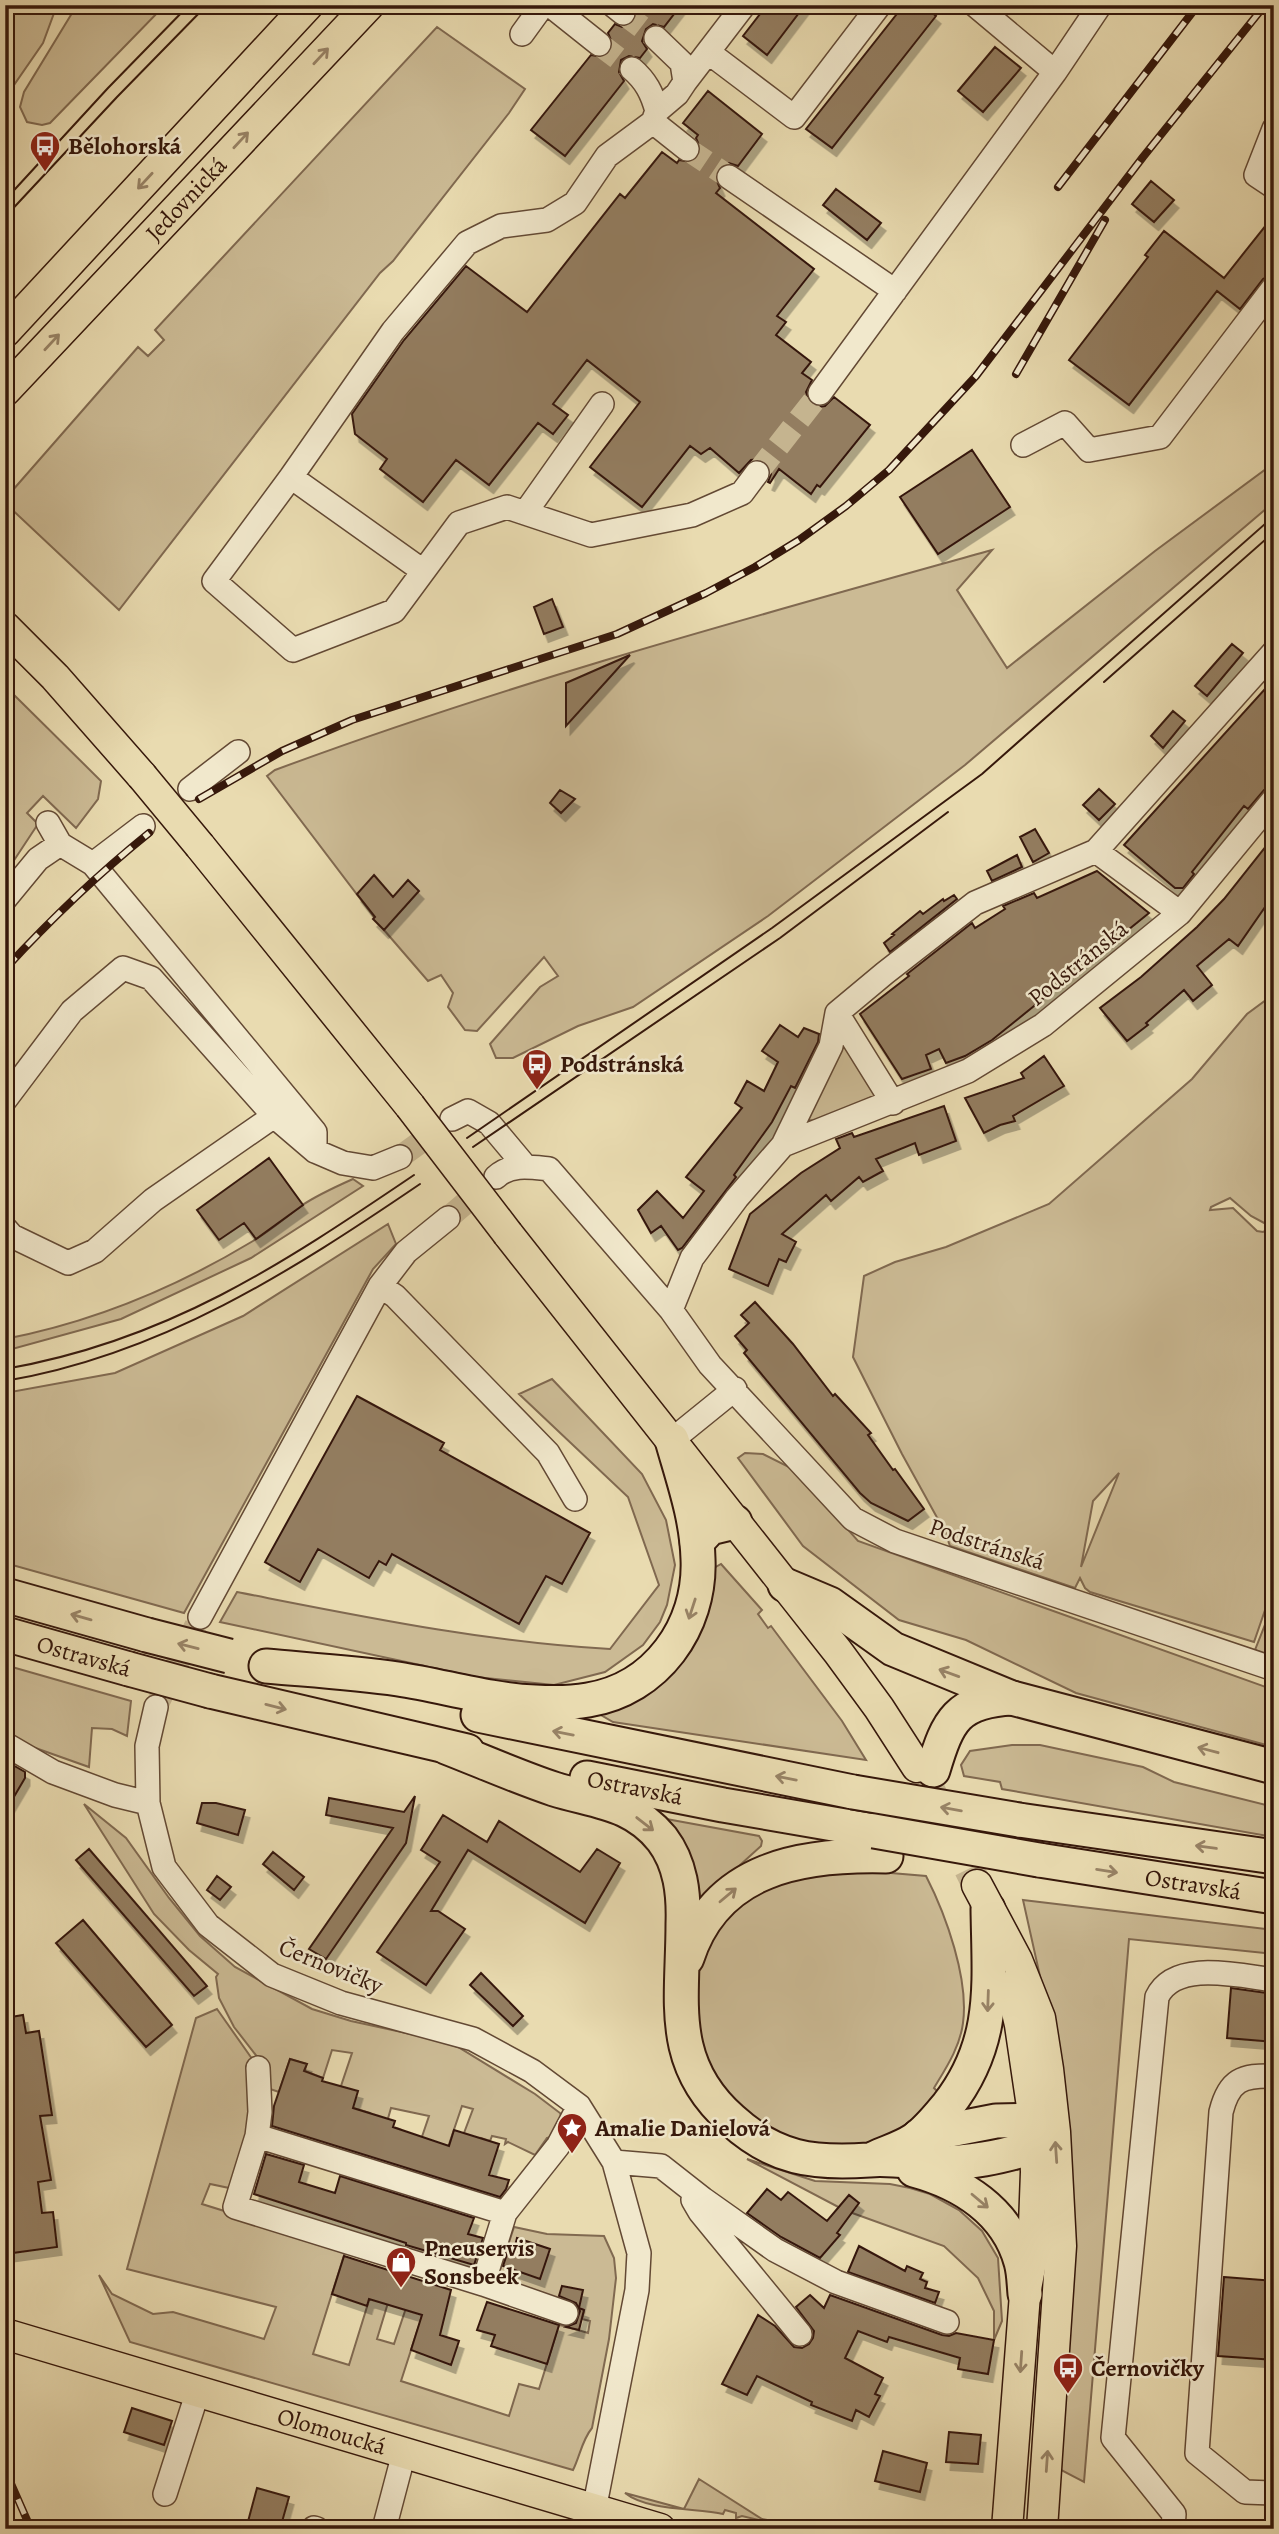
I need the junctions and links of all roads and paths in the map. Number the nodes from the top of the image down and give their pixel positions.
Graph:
1 (308, 5) edge
2 (369, 5) edge
3 (543, 5) edge
4 (550, 5) edge
5 (744, 5) edge
6 (975, 5) edge
7 (1100, 5) edge
8 (878, 6) edge
9 (522, 34) dead end
10 (656, 38) tunnel mouth
11 (599, 44) tunnel mouth
12 (708, 52) junction
13 (632, 69) tunnel mouth
14 (1055, 72) junction
15 (685, 82) junction
16 (655, 116) junction
17 (1274, 129) edge
18 (687, 149) tunnel mouth
19 (729, 177) tunnel mouth
20 (1274, 187) edge
21 (1274, 287) edge
22 (895, 291) junction
23 (5, 332) edge
24 (5, 391) edge
25 (820, 393) tunnel mouth
26 (602, 404) dead end
27 (1023, 445) dead end
28 (757, 473) tunnel mouth
29 (291, 477) junction
30 (524, 513) junction
31 (423, 570) junction
32 (5, 627) edge
33 (1274, 652) edge
34 (238, 752) dead end
35 (190, 789) dead end
36 (1274, 799) edge
37 (48, 823) dead end
38 (143, 826) dead end
39 (60, 844) junction
40 (1096, 851) junction
41 (93, 864) junction
42 (5, 899) edge
43 (1180, 914) junction
44 (837, 1013) junction
45 (5, 1100) edge
46 (893, 1103) junction
47 (274, 1116) junction
48 (452, 1119) tunnel mouth
49 (783, 1145) junction
50 (315, 1151) junction
51 (400, 1157) tunnel mouth
52 (525, 1166) junction
53 (496, 1177) tunnel mouth
54 (448, 1218) tunnel mouth
55 (5, 1227) edge
56 (380, 1286) junction
57 (671, 1310) junction
58 (735, 1390) junction
59 (672, 1440) junction
60 (575, 1499) dead end
61 (735, 1522) junction
62 (697, 1542) junction
63 (785, 1585) junction
64 (5, 1595) edge
65 (200, 1617) tunnel mouth
66 (5, 1634) edge
67 (266, 1666) junction
68 (1274, 1669) edge
69 (1012, 1698) junction
70 (156, 1707) tunnel mouth
71 (5, 1744) edge
72 (446, 1747) junction
73 (1274, 1767) edge
74 (925, 1769) joint
75 (148, 1803) junction
76 (880, 1844) junction
77 (1274, 1857) edge
78 (983, 1897) junction
79 (1274, 1897) edge
80 (683, 1974) junction
81 (1274, 1980) edge
82 (258, 2068) dead end
83 (1274, 2076) edge
84 (579, 2106) junction
85 (257, 2136) junction
86 (919, 2136) junction
87 (1035, 2146) junction
88 (872, 2159) junction
89 (614, 2162) junction
90 (683, 2184) junction
91 (505, 2213) junction
92 (765, 2242) junction
93 (751, 2272) junction
94 (483, 2284) junction
95 (1025, 2294) junction
96 (566, 2314) dead end
97 (1055, 2318) junction
98 (947, 2322) dead end
99 (800, 2334) dead end
100 (8, 2335) edge
101 (198, 2391) junction
102 (404, 2453) junction
103 (1274, 2493) edge
104 (165, 2494) dead end
105 (590, 2519) edge
106 (384, 2529) edge
107 (660, 2529) edge
108 (1007, 2529) edge
109 (1042, 2529) edge
110 (1173, 2529) edge

1 -> 23 main road, Jedovnická
24 -> 2 main road, Jedovnická
3 - 9 street
4 - 11 street
5 - 12 street
6 - 14 street
7 - 14 street
8 - 12 street
10 - 15 street
12 - 15 street
13 - 16 street
14 - 22 street
15 - 16 street
16 - 18 street
16 - 29 street
17 - 20 street
19 - 22 street
21 - 27 street
22 - 25 street
26 - 30 street
28 - 30 street
29 - 31 street
29 - 31 street
30 - 31 street
32 - 59 main road, bridge
33 - 40 street
34 - 35 street
36 - 43 street, Podstránská
37 - 39 street
38 - 41 street
39 - 41 street
39 - 42 street
40 - 43 street
40 - 44 street
41 - 50 street
43 - 46 street, Podstránská
44 - 46 street
44 - 49 street, Podstránská
45 - 47 street
46 - 49 street, Podstránská
47 - 50 street
47 - 55 street
48 - 52 street
49 - 57 street, Podstránská
50 - 51 street
52 - 53 street
52 - 57 street, Podstránská
54 - 56 street
56 - 60 street
56 - 65 street
57 - 58 street, Podstránská
58 - 59 street
58 - 68 street, Podstránská
59 - 61 main road
59 - 62 highway
61 - 62 highway
61 - 63 main road
62 -> 67 highway
69 -> 63 highway
63 - 74 main road
67 -> 64 highway, Ostravská, bridge
66 -> 72 highway, Ostravská, bridge
77 -> 67 highway, Ostravská, bridge
73 -> 69 highway
69 - 74 highway
70 - 75 street, Černovičky
71 - 75 street
72 - 76 highway, Ostravská
72 -> 80 highway
75 - 84 street, Černovičky
76 -> 79 highway, Ostravská, bridge
80 -> 76 highway
78 -> 86 highway
78 - 87 main road
97 -> 78 main road
80 - 88 highway
81 - 110 street
82 - 85 street
83 - 103 street
84 - 89 street, Černovičky
84 - 91 street
85 - 91 street
85 - 94 street
86 - 87 highway
86 - 88 highway
87 - 88 highway
87 - 95 main road
87 - 97 main road
88 -> 95 highway
89 - 90 street
89 - 105 street, Černovičky
90 - 92 street
90 - 93 street
91 - 94 street
92 - 93 street
92 - 98 street
93 - 99 street
94 - 96 street
95 -> 108 main road
109 -> 97 main road
100 - 101 main road, Olomoucká
101 - 102 main road, Olomoucká
101 - 104 street
102 - 105 main road, Olomoucká
102 - 106 street
105 - 107 main road, Olomoucká

